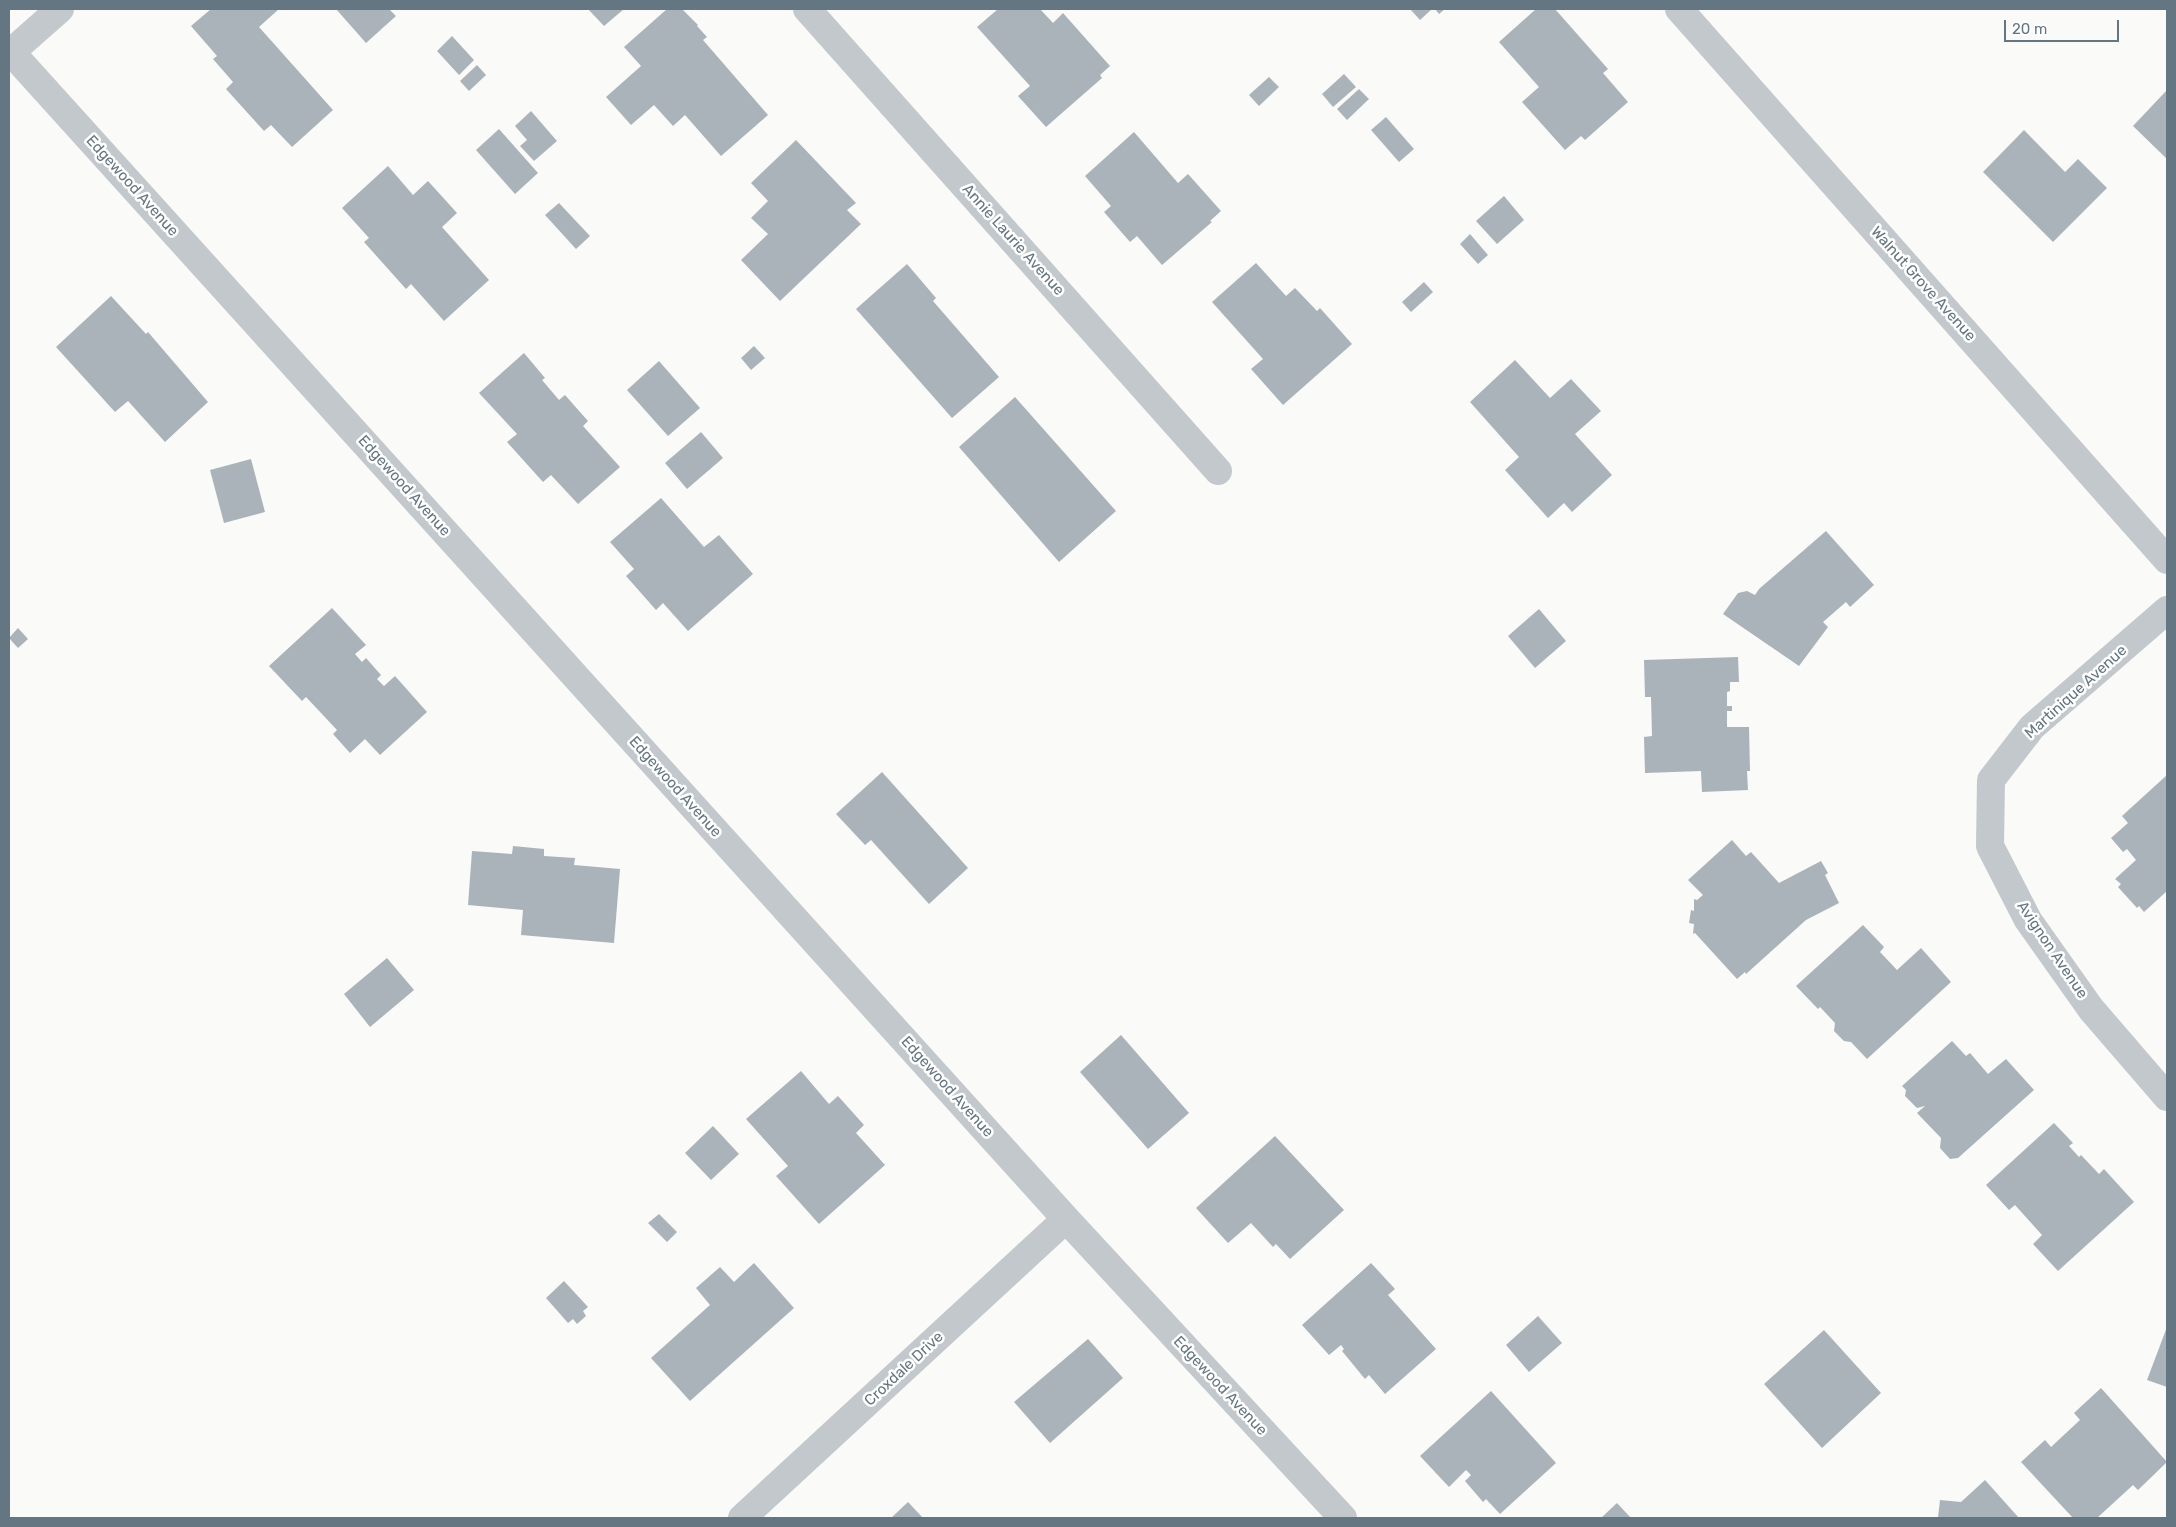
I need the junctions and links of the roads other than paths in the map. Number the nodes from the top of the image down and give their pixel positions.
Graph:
1 (60, 9) edge
2 (808, 9) edge
3 (1679, 9) edge
4 (10, 53) edge
5 (1218, 470) dead end
6 (2167, 560) edge
7 (2167, 610) edge
8 (1991, 780) joint
9 (2167, 1096) edge
10 (1066, 1219) junction
11 (742, 1518) edge
12 (1343, 1518) edge

1 - 4 street
2 - 5 street, Annie Laurie Avenue
3 - 6 street, Walnut Grove Avenue
4 - 10 street, Edgewood Avenue
7 - 8 street, Martinique Avenue
8 - 9 street, Avignon Avenue
10 - 11 street, Croxdale Drive
10 - 12 street, Edgewood Avenue

